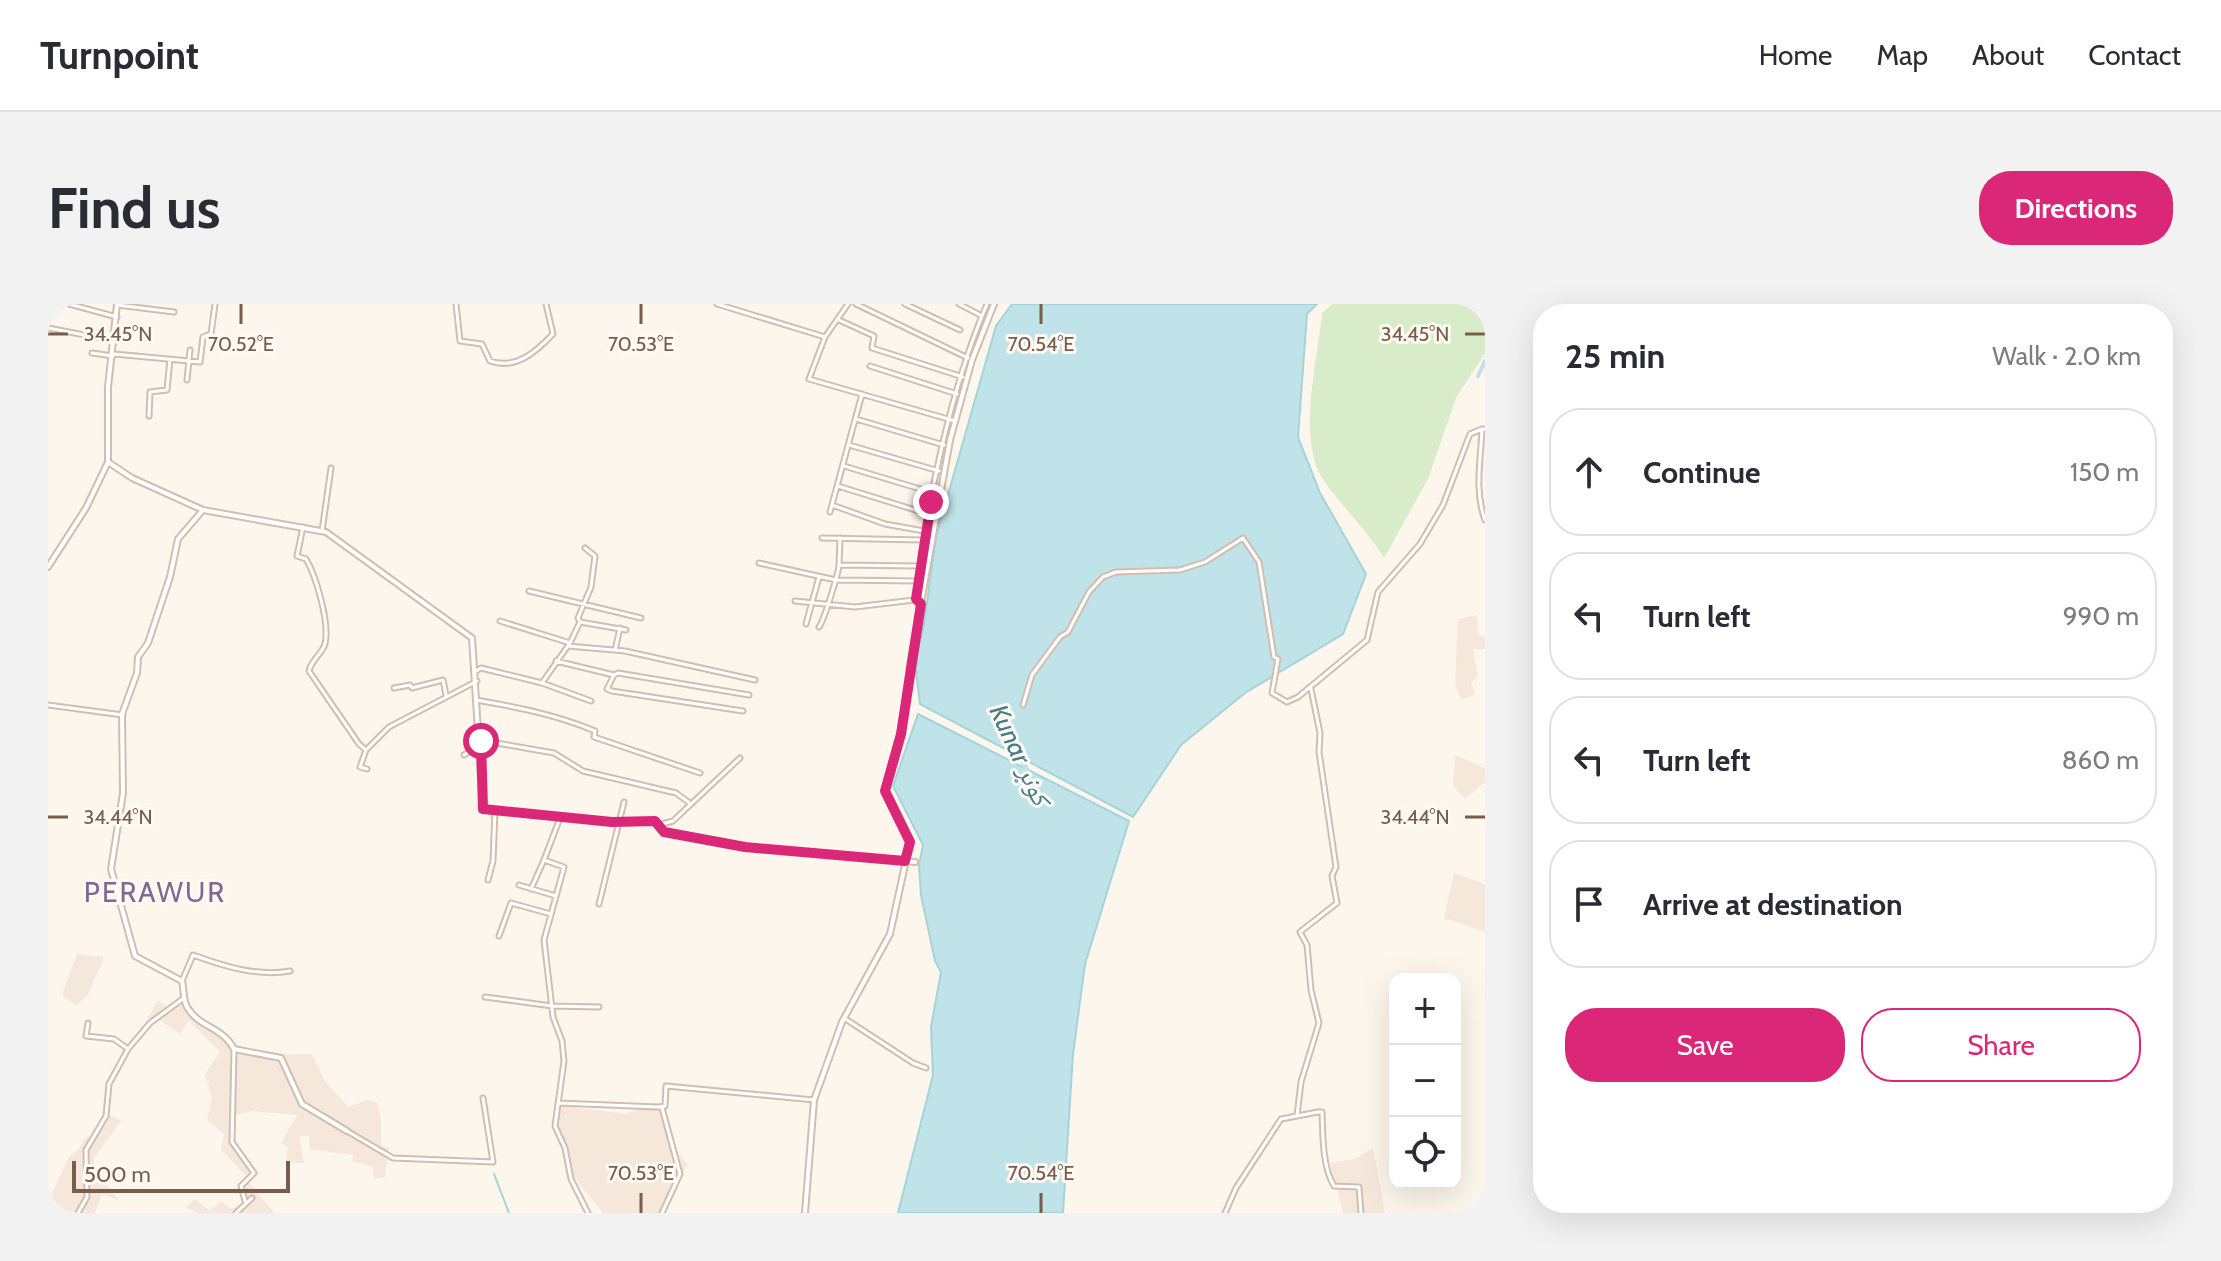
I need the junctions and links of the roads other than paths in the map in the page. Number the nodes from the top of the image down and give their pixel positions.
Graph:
1 (69, 304) edge
2 (215, 304) edge
3 (456, 304) edge
4 (546, 304) edge
5 (717, 304) edge
6 (856, 304) edge
7 (905, 304) edge
8 (959, 304) edge
9 (987, 304) edge
10 (994, 304) edge
11 (117, 305) edge
12 (845, 305) edge
13 (174, 312) dead end
14 (982, 316) junction
15 (117, 317) junction
16 (839, 320) junction
17 (48, 328) edge
18 (960, 330) dead end
19 (825, 337) junction
20 (116, 341) junction
21 (190, 350) dead end
22 (92, 353) dead end
23 (113, 355) junction
24 (170, 359) junction
25 (971, 359) junction
26 (190, 361) junction
27 (870, 366) dead end
28 (963, 377) junction
29 (187, 380) dead end
30 (862, 394) junction
31 (957, 394) junction
32 (149, 416) dead end
33 (856, 419) junction
34 (952, 420) junction
35 (1484, 429) edge
36 (849, 445) junction
37 (944, 445) junction
38 (108, 462) junction
39 (843, 466) junction
40 (331, 468) dead end
41 (939, 471) junction
42 (838, 486) junction
43 (934, 493) junction
44 (940, 495) junction
45 (832, 505) junction
46 (203, 510) junction
47 (830, 512) dead end
48 (928, 514) junction
49 (1485, 520) edge
50 (303, 527) junction
51 (322, 531) junction
52 (925, 531) junction
53 (822, 538) dead end
54 (840, 538) junction
55 (924, 540) junction
56 (585, 548) dead end
57 (759, 563) dead end
58 (839, 565) junction
59 (919, 566) junction
60 (48, 567) edge
61 (819, 577) junction
62 (836, 580) junction
63 (918, 581) junction
64 (529, 591) dead end
65 (916, 599) junction
66 (795, 601) dead end
67 (583, 604) junction
68 (921, 604) junction
69 (812, 605) junction
70 (826, 605) junction
71 (641, 618) dead end
72 (500, 621) dead end
73 (580, 622) junction
74 (806, 624) dead end
75 (819, 627) dead end
76 (620, 628) junction
77 (626, 630) dead end
78 (569, 644) junction
79 (615, 650) junction
80 (556, 661) junction
81 (476, 671) junction
82 (614, 675) junction
83 (755, 680) dead end
84 (477, 681) junction
85 (542, 683) junction
86 (394, 688) dead end
87 (1311, 688) junction
88 (446, 695) junction
89 (749, 695) dead end
90 (476, 700) junction
91 (591, 701) dead end
92 (48, 705) edge
93 (1023, 705) dead end
94 (743, 711) dead end
95 (123, 715) junction
96 (481, 741) junction
97 (366, 750) junction
98 (464, 755) dead end
99 (740, 758) dead end
100 (367, 769) dead end
101 (700, 773) dead end
102 (624, 802) dead end
103 (691, 804) junction
104 (495, 810) junction
105 (560, 818) junction
106 (621, 822) junction
107 (658, 825) junction
108 (544, 860) junction
109 (905, 861) junction
110 (915, 862) dead end
111 (488, 880) dead end
112 (519, 885) dead end
113 (531, 889) junction
114 (556, 896) junction
115 (599, 904) dead end
116 (551, 914) junction
117 (499, 936) dead end
118 (290, 971) dead end
119 (182, 981) junction
120 (485, 997) dead end
121 (184, 998) junction
122 (552, 1006) junction
123 (599, 1007) dead end
124 (844, 1018) junction
125 (88, 1023) dead end
126 (128, 1049) junction
127 (234, 1049) junction
128 (926, 1068) dead end
129 (483, 1098) dead end
130 (814, 1100) junction
131 (558, 1103) junction
132 (662, 1106) junction
133 (1297, 1116) junction
134 (347, 1131) joint
135 (252, 1198) dead end
136 (245, 1201) junction
137 (78, 1213) edge
138 (236, 1213) edge
139 (588, 1213) edge
140 (662, 1213) edge
141 (805, 1213) edge
142 (1225, 1213) edge
143 (1361, 1213) edge

1 - 15 street
2 - 26 street
3 - 4 street
5 - 19 street
6 - 25 street
7 - 18 street
8 - 14 street
9 - 14 street
10 - 25 street
11 - 13 street
11 - 15 street
12 - 16 street
14 - 25 street
15 - 20 street
16 - 19 street
16 - 28 street
17 - 20 street
19 - 30 street
20 - 23 street
21 - 26 street
22 - 23 street
23 - 24 street
23 - 38 street
24 - 26 street
24 - 32 street
25 - 28 street
25 - 34 street
26 - 29 street
27 - 31 street
28 - 31 street
30 - 33 street
30 - 34 street
31 - 34 street
33 - 36 street
33 - 37 street
34 - 37 street
34 - 44 street
35 - 49 street
35 - 87 street
36 - 39 street
36 - 41 street
37 - 41 street
38 - 46 street
38 - 60 street
39 - 42 street
39 - 43 street
40 - 51 street
41 - 43 street
42 - 45 street
42 - 48 street
43 - 44 street
43 - 48 street
44 - 68 street
45 - 47 street
45 - 52 street
46 - 50 street
46 - 95 street
48 - 52 street
50 - 51 street
50 - 97 street
51 - 81 street
52 - 55 street
53 - 54 street
54 - 55 street
54 - 58 street
55 - 59 street
56 - 67 street
57 - 61 street
58 - 59 street
58 - 62 street
59 - 63 street
61 - 62 street
61 - 69 street
62 - 63 street
62 - 70 street
63 - 65 street
64 - 67 street
65 - 68 street
65 - 70 street
66 - 69 street
67 - 71 street
67 - 73 street
68 - 109 street
69 - 70 street
69 - 74 street
70 - 75 street
72 - 78 street
73 - 76 street
73 - 78 street
76 - 77 street
76 - 79 street
78 - 79 street
78 - 80 street
79 - 83 street
80 - 82 street
80 - 85 street
81 - 84 street
81 - 85 street
82 - 89 street
82 - 94 street
84 - 88 street
84 - 90 street
85 - 91 street
86 - 88 street
87 - 93 street
87 - 133 street
88 - 97 street
90 - 96 street
90 - 101 street
92 - 95 street
95 - 119 street
96 - 98 street
96 - 103 street
96 - 104 street
97 - 100 street
99 - 103 street
102 - 106 street
103 - 107 street
104 - 105 street
104 - 111 street
105 - 106 street
105 - 108 street
106 - 107 street
106 - 115 street
107 - 109 street
108 - 113 street
108 - 114 street
109 - 110 street
109 - 124 street
112 - 113 street
113 - 114 street
114 - 116 street
116 - 117 street
116 - 122 street
118 - 119 street
119 - 121 street
120 - 122 street
121 - 126 street
121 - 127 street
122 - 123 street
122 - 131 street
124 - 128 street
124 - 130 street
125 - 126 street
126 - 137 street
127 - 134 street
127 - 136 street
129 - 134 street
130 - 132 street
130 - 141 street
131 - 132 street
131 - 139 street
132 - 140 street
133 - 142 street
133 - 143 street
135 - 136 street
136 - 138 street

